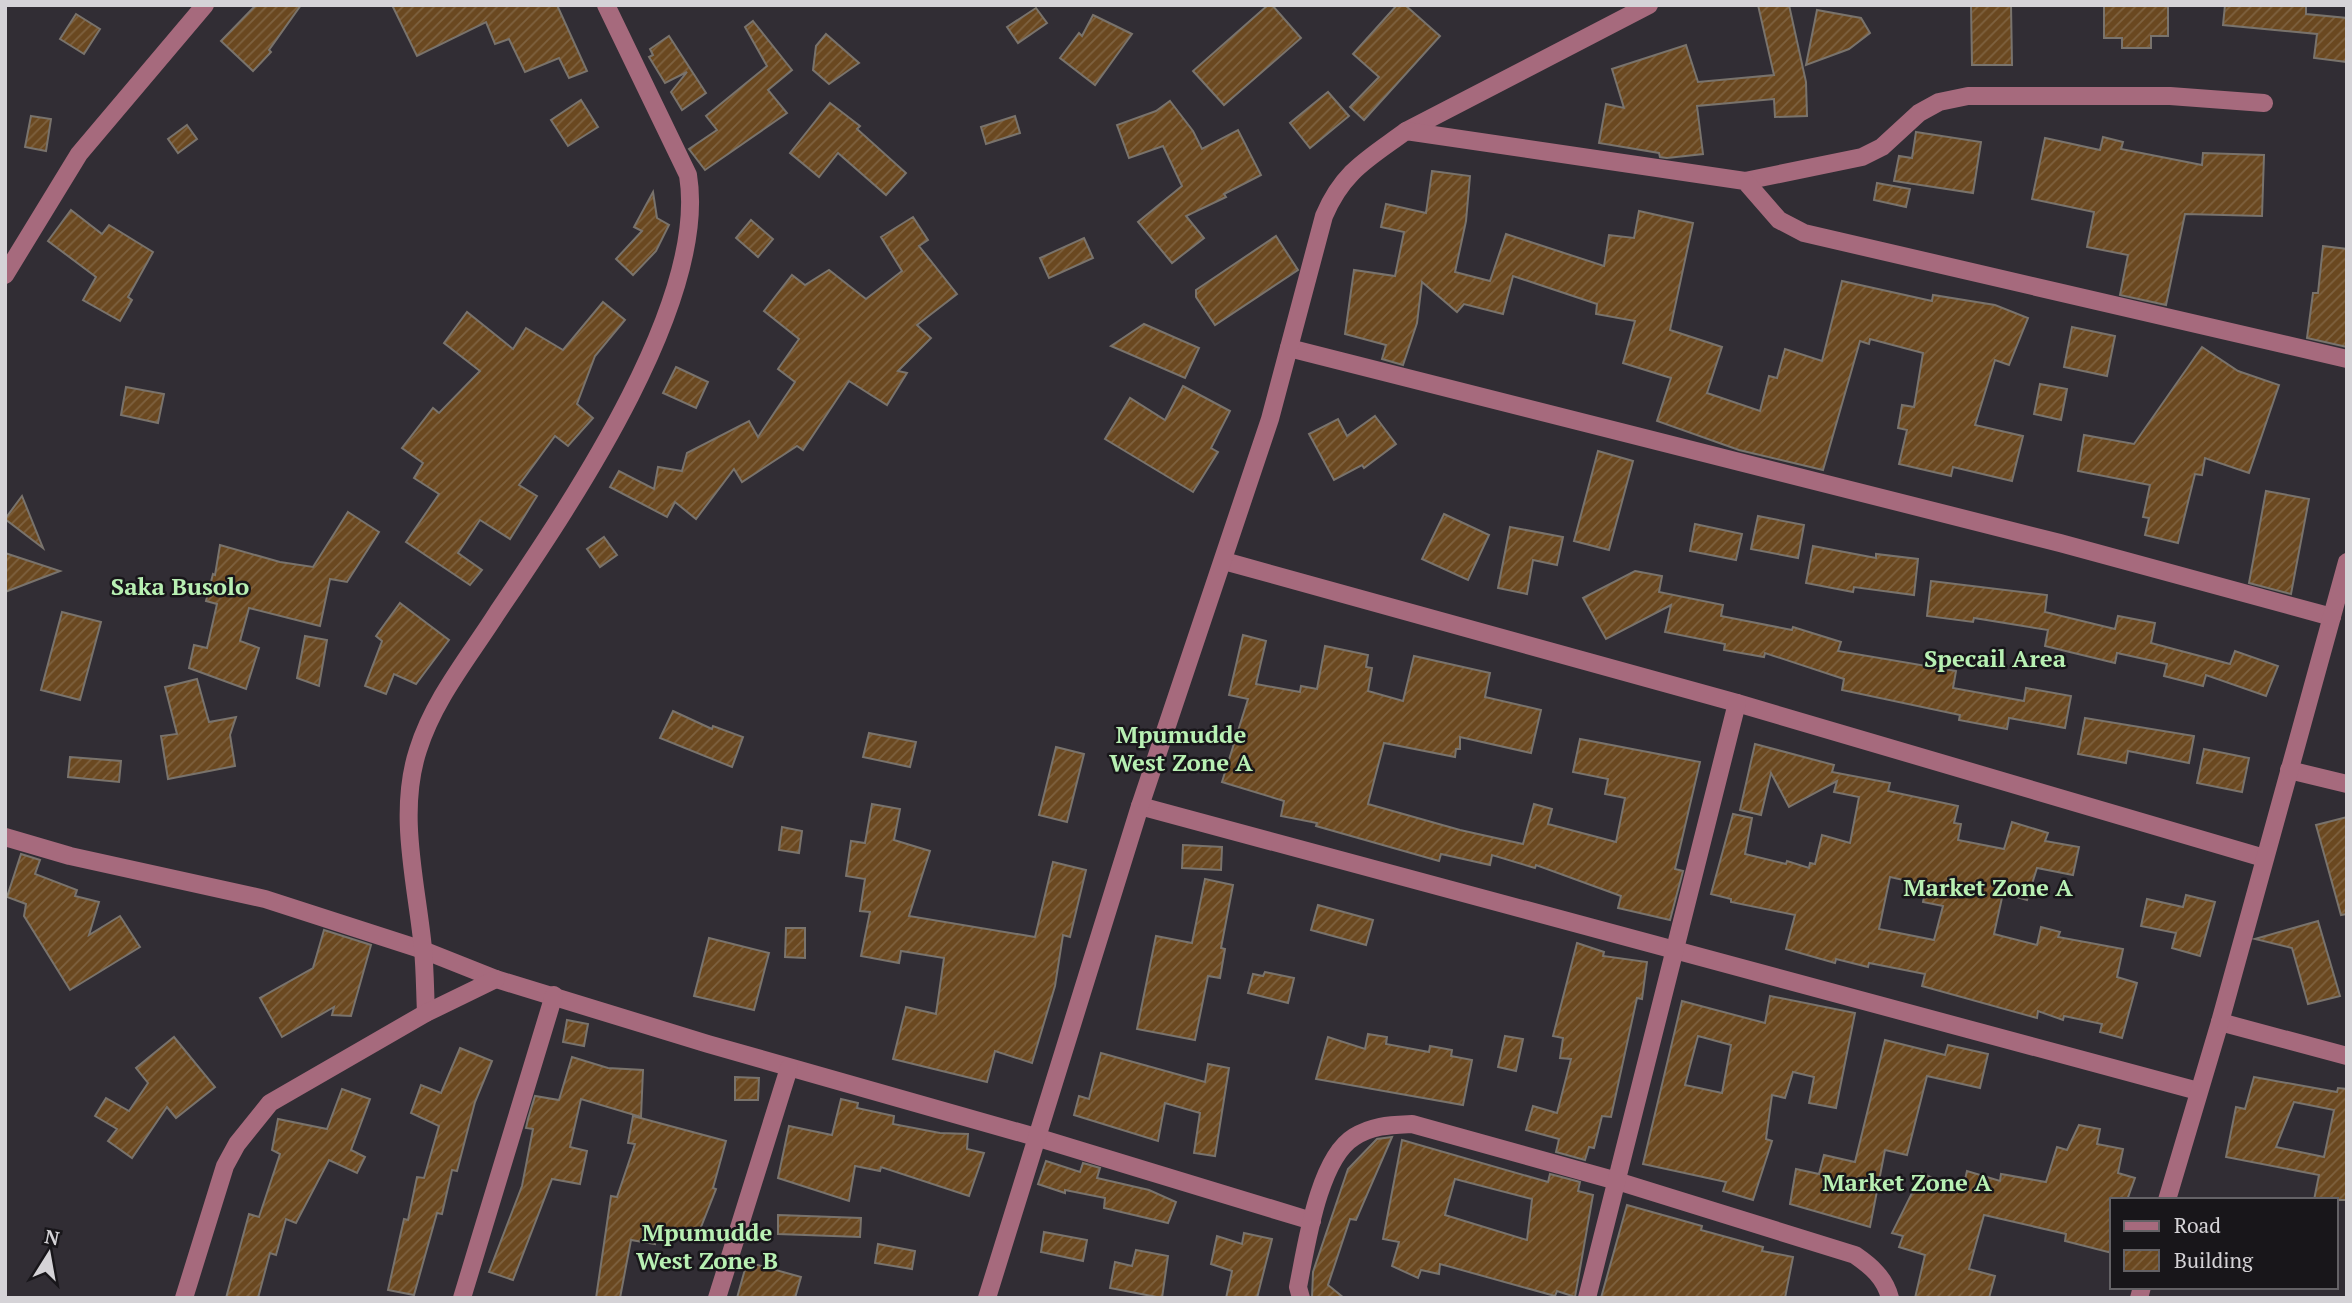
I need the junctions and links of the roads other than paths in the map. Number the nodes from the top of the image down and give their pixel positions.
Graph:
1 (205, 5) edge
2 (606, 5) edge
3 (1649, 5) edge
4 (2264, 103) dead end
5 (1406, 131) junction
6 (1745, 181) junction
7 (5, 275) edge
8 (1289, 348) junction
9 (2347, 359) edge
10 (1224, 561) junction
11 (2347, 562) edge
12 (2332, 617) junction
13 (1737, 703) junction
14 (2289, 770) junction
15 (2347, 784) edge
16 (1140, 806) junction
17 (5, 837) edge
18 (2264, 858) junction
19 (1676, 949) junction
20 (423, 950) junction
21 (496, 979) junction
22 (554, 995) junction
23 (426, 1013) junction
24 (2220, 1022) junction
25 (2347, 1056) edge
26 (789, 1068) junction
27 (2198, 1091) junction
28 (1039, 1138) junction
29 (1617, 1181) junction
30 (2168, 1198) edge
31 (1312, 1221) junction
32 (184, 1298) edge
33 (462, 1298) edge
34 (717, 1298) edge
35 (987, 1298) edge
36 (1301, 1298) edge
37 (1587, 1298) edge
38 (1890, 1298) edge

1 - 7 street
2 - 20 street
3 - 5 street
4 - 6 street
5 - 6 street
5 - 8 street
6 - 9 street
8 - 10 street
8 - 12 street
10 - 13 street
10 - 16 street
11 - 12 street
12 - 14 street
13 - 18 street
13 - 19 street
14 - 15 street
14 - 18 street
16 - 19 street
16 - 28 street
17 - 20 street
18 - 24 street
19 - 27 street
19 - 29 street
20 - 21 street
20 - 23 street
21 - 22 street
21 - 23 street
22 - 26 street
22 - 33 street
23 - 32 street
24 - 25 street
24 - 27 street
26 - 28 street
26 - 34 street
27 - 30 street
28 - 31 street
28 - 35 street
29 - 31 street
29 - 37 street
29 - 38 street
31 - 36 street

